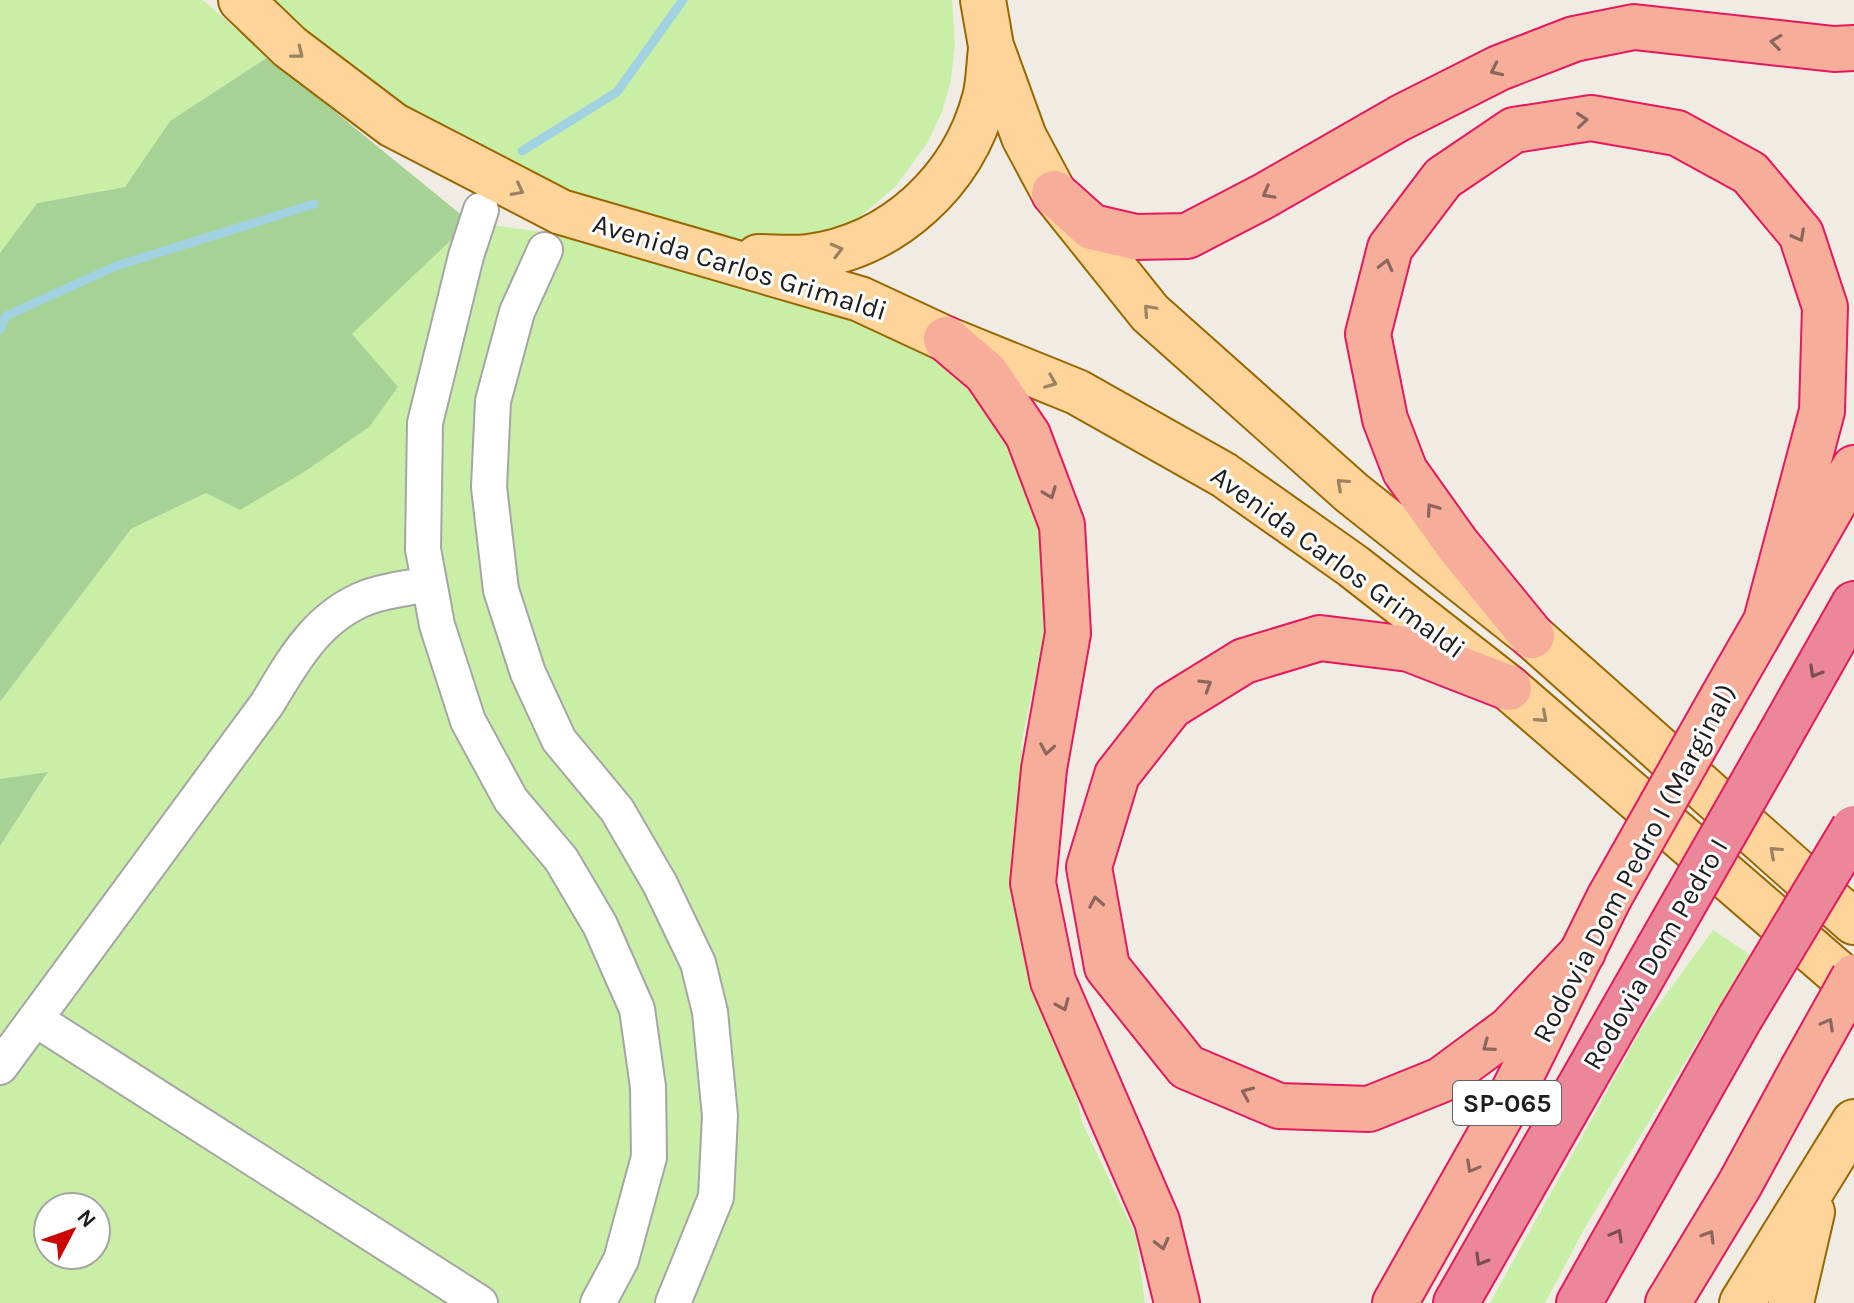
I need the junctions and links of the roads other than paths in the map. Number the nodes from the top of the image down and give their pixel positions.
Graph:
1 (241, 0) edge
2 (983, 0) edge
3 (991, 46) junction
4 (1854, 48) edge
5 (1054, 193) junction
6 (481, 210) dead end
7 (545, 250) dead end
8 (704, 254) junction
9 (946, 339) junction
10 (1854, 468) edge
11 (429, 584) junction
12 (1854, 604) edge
13 (1766, 621) junction
14 (1532, 636) junction
15 (1509, 688) junction
16 (1854, 828) edge
17 (1854, 922) edge
18 (1583, 952) junction
19 (1854, 977) edge
20 (1854, 987) edge
21 (35, 1019) junction
22 (0, 1067) edge
23 (1854, 1122) edge
24 (1819, 1181) junction
25 (480, 1303) edge
26 (598, 1303) edge
27 (673, 1303) edge
28 (1177, 1303) edge
29 (1395, 1303) edge
30 (1456, 1303) edge
31 (1579, 1303) edge
32 (1668, 1303) edge
33 (1742, 1303) edge
34 (1791, 1303) edge

1 -> 8 main road, Avenida Carlos Grimaldi
2 - 3 main road, Avenida Carlos Grimaldi
3 - 5 main road, Avenida Carlos Grimaldi
8 -> 3 main road
4 -> 5 highway
14 -> 5 main road, Avenida Carlos Grimaldi
6 - 11 street
7 - 27 street
8 - 9 main road, Avenida Carlos Grimaldi
9 -> 15 main road, Avenida Carlos Grimaldi
9 -> 28 highway
10 - 13 highway, Rodovia Dom Pedro I (Marginal) / SP-065
11 - 21 street
11 - 26 street
12 -> 30 highway, Rodovia Dom Pedro I / SP-065, bridge
14 -> 13 highway
13 - 18 highway, Rodovia Dom Pedro I (Marginal) / SP-065, bridge
17 -> 14 main road, Avenida Carlos Grimaldi
18 -> 15 highway
15 -> 20 main road, Avenida Carlos Grimaldi
31 -> 16 highway, bridge
18 -> 29 highway, Rodovia Dom Pedro I (Marginal) / SP-065
32 -> 19 highway, bridge
21 - 22 street
21 - 25 street
23 - 24 main road
24 - 33 main road
24 - 34 main road

